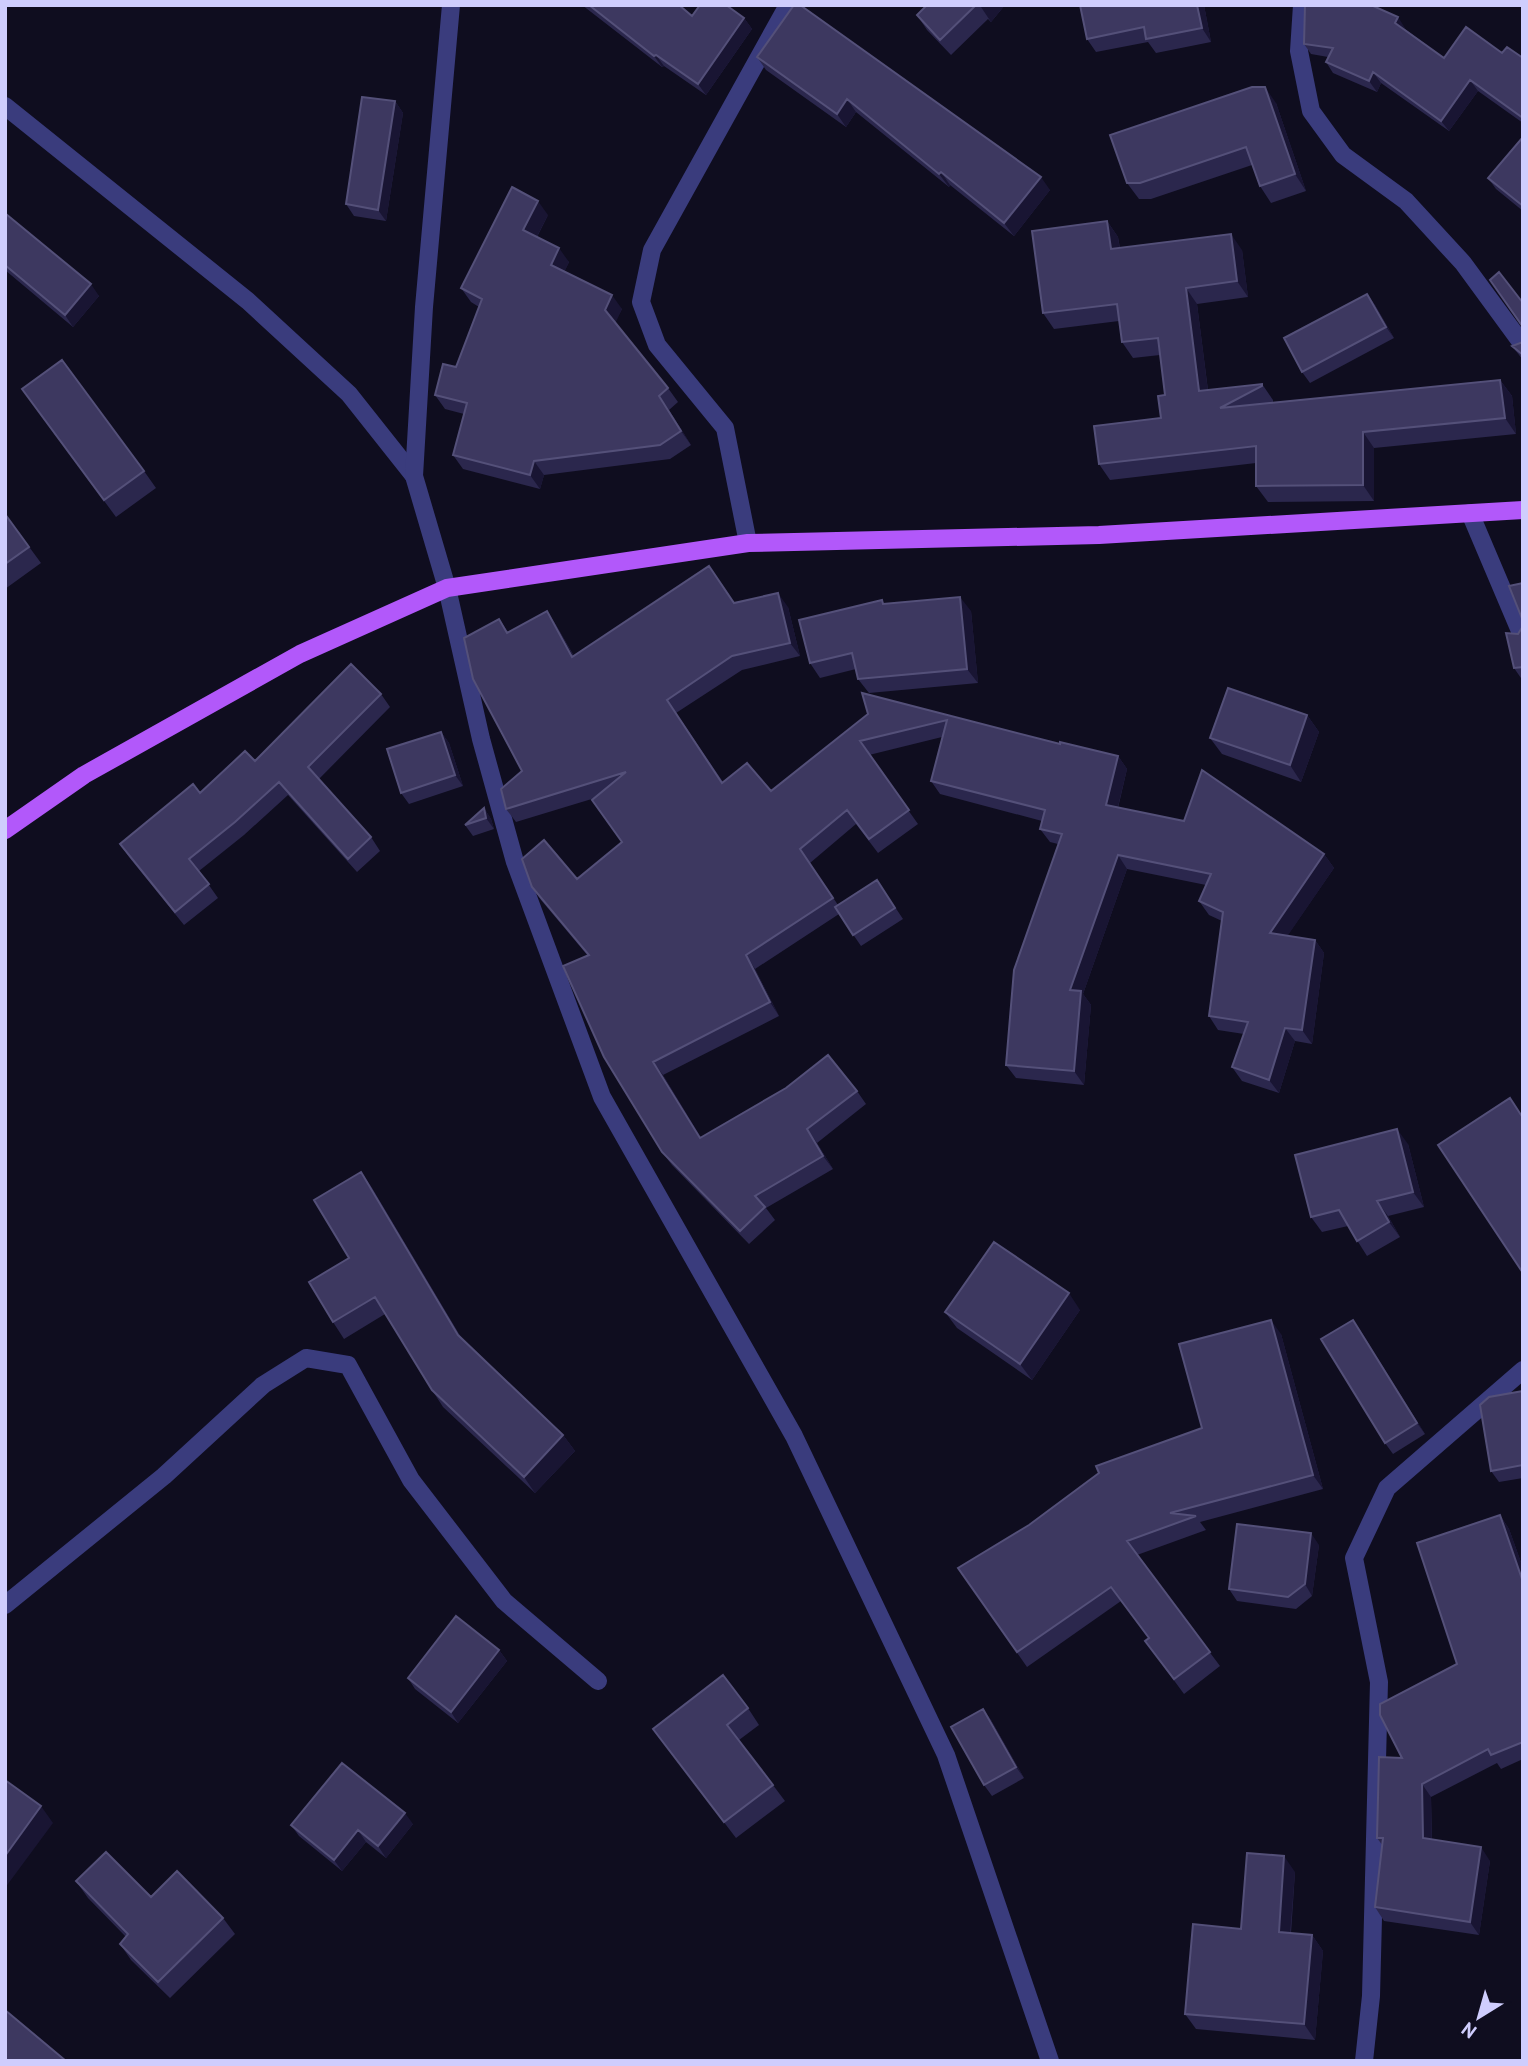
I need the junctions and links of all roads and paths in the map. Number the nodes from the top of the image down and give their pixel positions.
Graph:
1 (451, 5) edge
2 (789, 5) edge
3 (1303, 5) edge
4 (5, 106) edge
5 (1523, 345) edge
6 (414, 477) junction
7 (1523, 510) edge
8 (1470, 513) junction
9 (748, 542) junction
10 (447, 588) junction
11 (1523, 638) edge
12 (5, 830) edge
13 (1523, 1370) edge
14 (5, 1605) edge
15 (597, 1681) dead end
16 (1050, 2061) edge
17 (1364, 2061) edge

1 - 6 street
2 - 9 street
3 - 5 street
4 - 6 street
6 - 10 street
7 - 8 main road
8 - 9 main road
8 - 11 street
9 - 10 main road
10 - 12 main road
10 - 16 street
13 - 17 street
14 - 15 street

